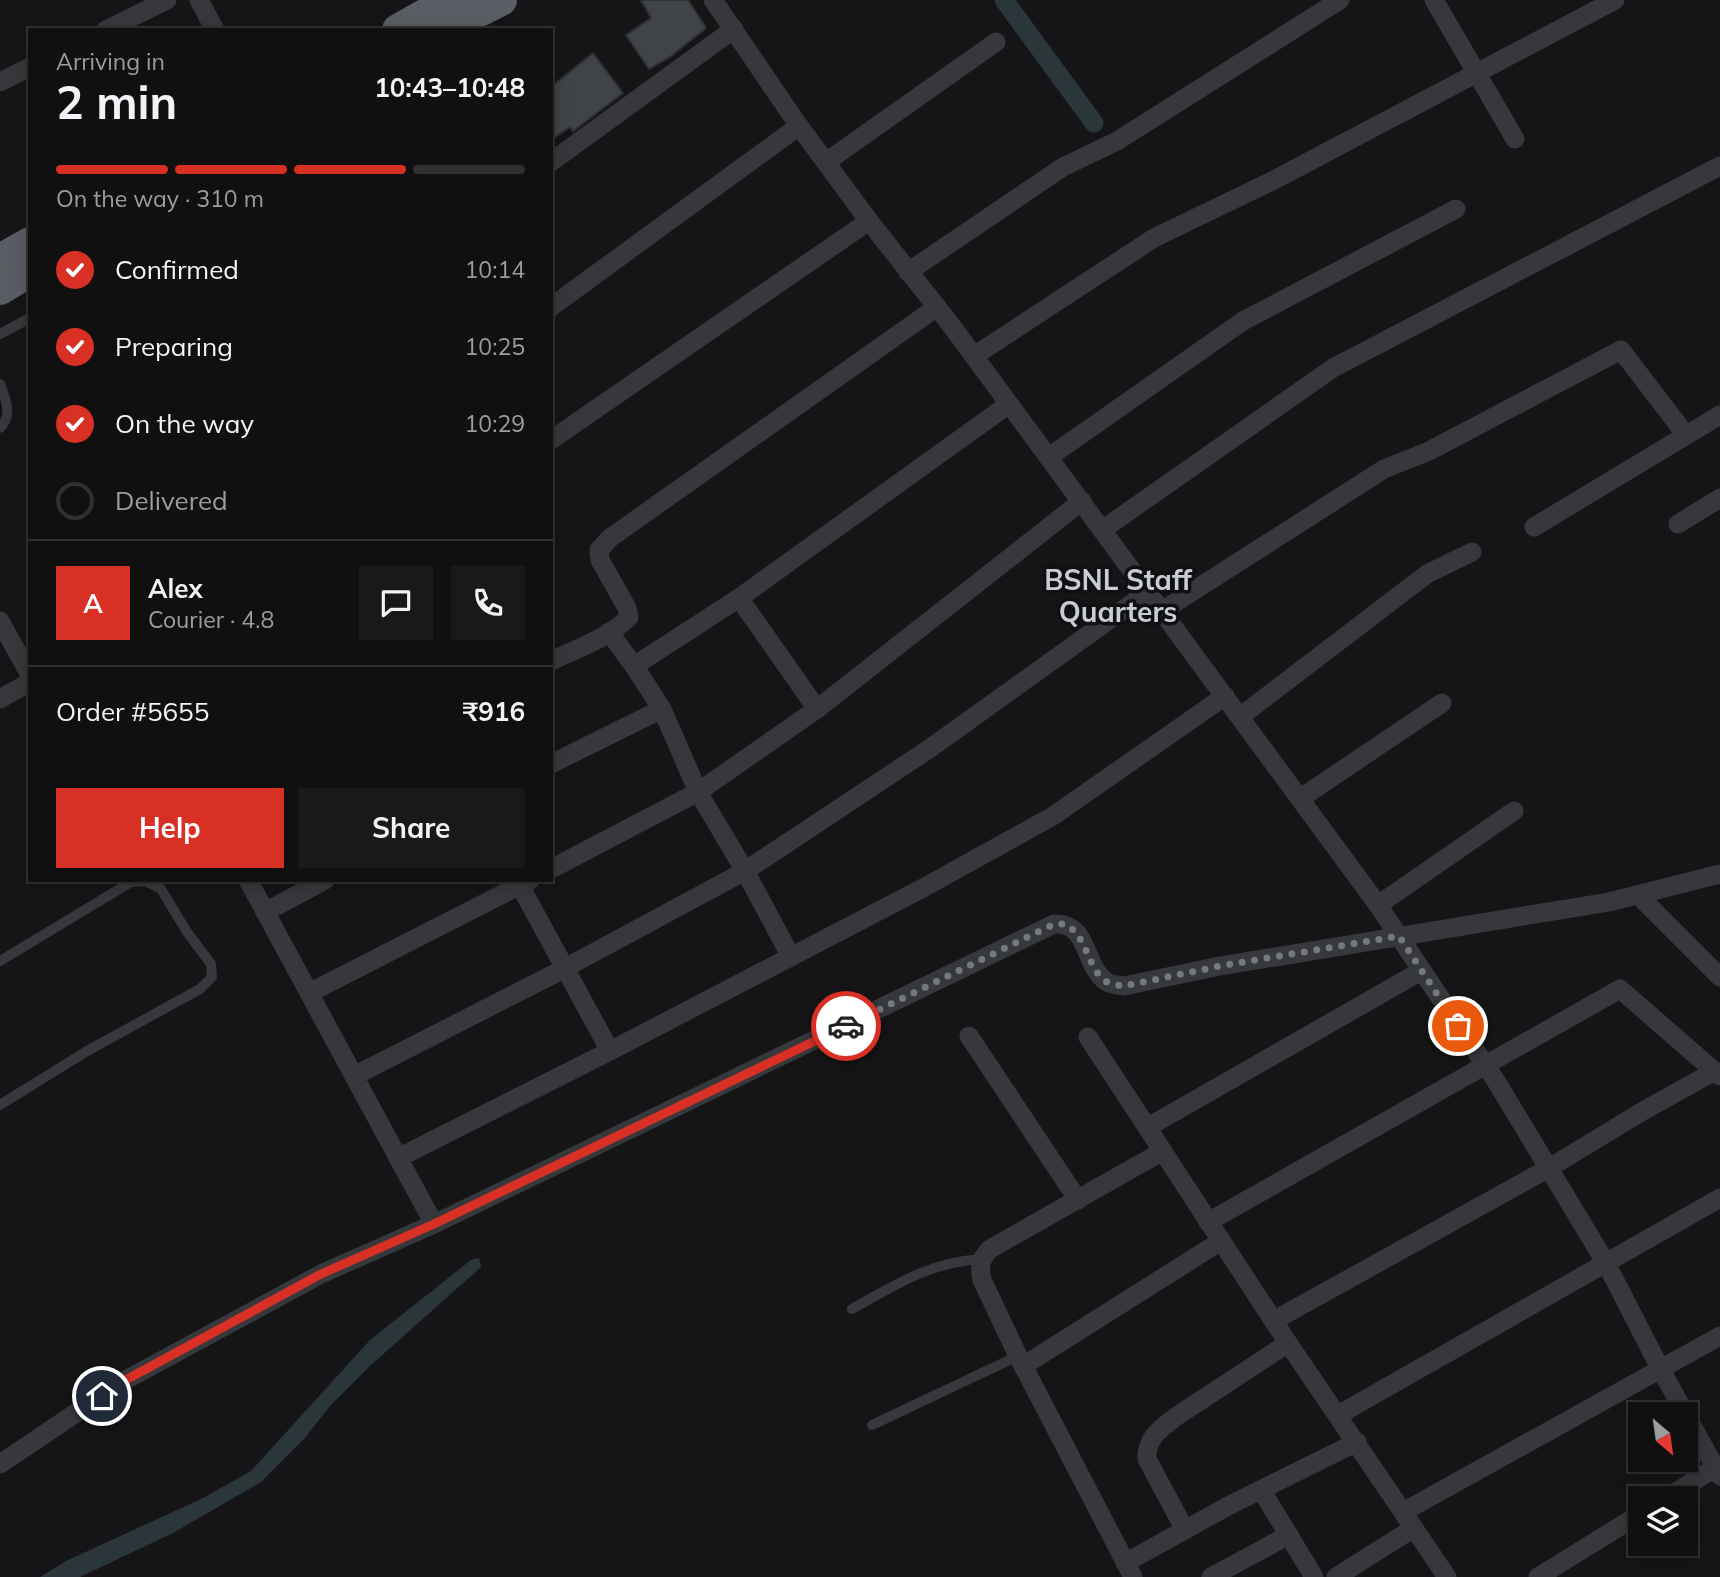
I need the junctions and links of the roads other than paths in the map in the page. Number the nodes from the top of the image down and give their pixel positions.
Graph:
1 (167, 0) edge
2 (199, 0) edge
3 (451, 0) edge
4 (501, 0) edge
5 (713, 0) edge
6 (1340, 0) edge
7 (1615, 0) edge
8 (1436, 1) edge
9 (111, 28) edge
10 (214, 28) edge
11 (402, 28) edge
12 (446, 28) edge
13 (734, 29) junction
14 (996, 42) dead end
15 (28, 69) edge
16 (1476, 74) junction
17 (0, 82) edge
18 (799, 126) junction
19 (1515, 139) dead end
20 (553, 161) edge
21 (826, 162) junction
22 (1720, 166) edge
23 (1455, 209) dead end
24 (869, 221) junction
25 (28, 244) edge
26 (0, 260) edge
27 (28, 272) edge
28 (908, 272) junction
29 (0, 289) edge
30 (553, 306) edge
31 (937, 307) junction
32 (28, 319) edge
33 (0, 334) edge
34 (974, 356) junction
35 (0, 384) edge
36 (1009, 404) junction
37 (1720, 415) edge
38 (0, 428) edge
39 (1686, 435) junction
40 (553, 439) edge
41 (1049, 457) junction
42 (1720, 498) edge
43 (1082, 501) junction
44 (1678, 524) dead end
45 (1534, 527) dead end
46 (1102, 530) junction
47 (1472, 552) dead end
48 (1148, 592) junction
49 (739, 598) junction
50 (1162, 611) junction
51 (0, 621) edge
52 (609, 632) junction
53 (553, 661) edge
54 (634, 666) junction
55 (28, 672) edge
56 (28, 683) edge
57 (1225, 696) junction
58 (0, 699) edge
59 (1442, 703) dead end
60 (662, 709) junction
61 (817, 709) junction
62 (1241, 716) junction
63 (553, 763) edge
64 (698, 792) junction
65 (1301, 798) junction
66 (1514, 811) dead end
67 (553, 868) edge
68 (745, 871) junction
69 (1720, 874) edge
70 (131, 882) edge
71 (147, 882) edge
72 (249, 882) edge
73 (321, 882) edge
74 (522, 882) edge
75 (1638, 895) junction
76 (1378, 905) junction
77 (265, 912) junction
78 (1399, 936) junction
79 (790, 955) junction
80 (0, 961) edge
81 (565, 968) junction
82 (1421, 971) junction
83 (1720, 977) edge
84 (309, 993) junction
85 (969, 1036) dead end
86 (1088, 1037) dead end
87 (610, 1051) junction
88 (1485, 1065) junction
89 (1718, 1073) edge
90 (354, 1076) junction
91 (0, 1105) edge
92 (1148, 1127) junction
93 (1163, 1152) junction
94 (398, 1158) junction
95 (1549, 1168) junction
96 (1720, 1198) edge
97 (1078, 1200) junction
98 (1208, 1222) junction
99 (434, 1224) junction
100 (1221, 1241) junction
101 (981, 1259) junction
102 (1606, 1263) junction
103 (852, 1309) dead end
104 (1273, 1321) junction
105 (1720, 1336) edge
106 (1288, 1343) junction
107 (1021, 1361) junction
108 (1661, 1370) junction
109 (1338, 1415) junction
110 (872, 1425) dead end
111 (1357, 1442) junction
112 (0, 1464) edge
113 (1719, 1469) edge
114 (1688, 1486) edge
115 (1262, 1491) junction
116 (1403, 1512) junction
117 (1628, 1521) edge
118 (1414, 1528) junction
119 (1185, 1530) junction
120 (1289, 1535) junction
121 (1129, 1570) edge
122 (1211, 1577) edge
123 (1314, 1577) edge
124 (1336, 1577) edge
125 (1447, 1577) edge
126 (1538, 1577) edge

1 - 9 street
2 - 10 street
3 - 11 highway
4 - 12 highway
5 - 13 street
6 - 28 street
7 - 16 street
8 - 16 street
13 - 18 street
13 - 20 street
14 - 21 street
15 - 17 street
16 - 19 street
16 - 34 street
18 - 21 street
18 - 30 street
21 - 24 street
22 - 46 street
23 - 41 street
24 - 28 street
24 - 40 street
25 - 26 highway
27 - 29 highway
28 - 31 street
31 - 34 street
31 - 52 street
32 - 33 lane
34 - 36 street
35 - 38 lane
36 - 41 street
36 - 49 street
37 - 39 street
39 - 45 street
39 - 50 street
41 - 43 street
42 - 44 street
43 - 46 street
43 - 61 street
46 - 48 street
47 - 62 street
48 - 50 street
48 - 68 street
49 - 54 street
49 - 61 street
50 - 57 street
51 - 55 street
52 - 53 street
52 - 54 street
54 - 60 street
56 - 58 street
57 - 62 street
57 - 79 street
59 - 65 street
60 - 63 street
60 - 64 street
61 - 64 street
62 - 65 street
64 - 67 street
64 - 68 street
65 - 76 street
66 - 76 street
68 - 79 street
68 - 81 street
69 - 75 street
70 - 80 lane
71 - 91 lane
72 - 77 street
73 - 77 street
74 - 81 street
74 - 84 street
75 - 78 street
75 - 83 street
76 - 78 street
77 - 84 street
78 - 82 street
78 - 99 street
79 - 87 street
81 - 87 street
81 - 90 street
82 - 88 street
82 - 92 street
84 - 90 street
85 - 97 street
86 - 92 street
87 - 94 street
88 - 89 street
88 - 95 street
88 - 98 street
89 - 95 street
90 - 94 street
92 - 93 street
93 - 97 street
93 - 98 street
94 - 99 street
95 - 102 street
95 - 104 street
96 - 102 street
97 - 101 street
98 - 100 street
99 - 112 street
100 - 104 street
100 - 107 street
101 - 103 lane
101 - 107 street
102 - 108 street
102 - 109 street
104 - 106 street
105 - 108 street
106 - 109 street
106 - 119 street
107 - 110 lane
107 - 121 street
108 - 113 street
108 - 116 street
109 - 111 street
111 - 115 street
111 - 116 street
113 - 114 street
115 - 119 street
115 - 120 street
116 - 118 street
117 - 126 street
118 - 124 street
118 - 125 street
119 - 121 street
120 - 122 street
120 - 123 street

